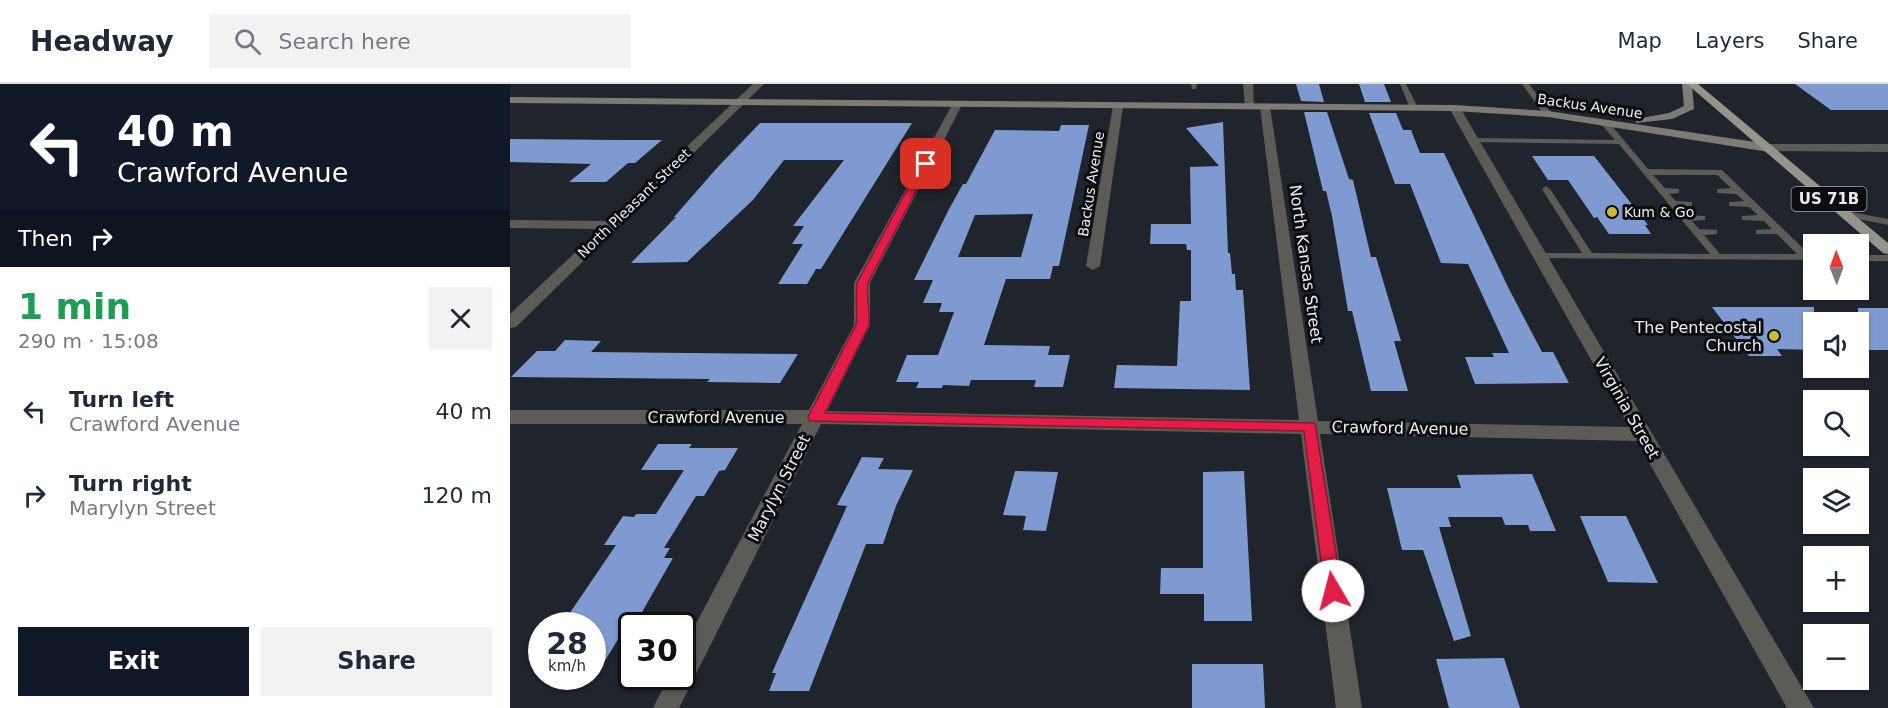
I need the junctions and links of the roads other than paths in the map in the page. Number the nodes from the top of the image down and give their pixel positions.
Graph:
1 (759, 84) edge
2 (1248, 84) edge
3 (1403, 84) edge
4 (1525, 84) edge
5 (1687, 84) edge
6 (1692, 84) edge
7 (510, 100) edge
8 (740, 102) junction
9 (957, 105) junction
10 (1118, 106) junction
11 (1258, 107) junction
12 (1414, 108) junction
13 (1455, 108) junction
14 (1548, 114) junction
15 (1609, 122) junction
16 (1473, 140) junction
17 (1619, 142) junction
18 (1769, 148) junction
19 (1888, 148) edge
20 (1645, 172) junction
21 (1546, 189) dead end
22 (1661, 191) junction
23 (1676, 191) dead end
24 (1720, 191) dead end
25 (1739, 191) junction
26 (1672, 204) junction
27 (1689, 204) dead end
28 (1732, 204) dead end
29 (1752, 204) junction
30 (1846, 214) junction
31 (1685, 218) junction
32 (1702, 218) dead end
33 (1745, 218) dead end
34 (1765, 218) junction
35 (1888, 222) edge
36 (510, 224) edge
37 (610, 225) junction
38 (1779, 231) junction
39 (1696, 232) junction
40 (1714, 232) dead end
41 (1759, 232) dead end
42 (1888, 250) edge
43 (1803, 251) edge
44 (1539, 256) junction
45 (1590, 256) junction
46 (1717, 256) junction
47 (1803, 257) edge
48 (1869, 258) edge
49 (1888, 258) edge
50 (1093, 266) dead end
51 (510, 323) edge
52 (510, 417) edge
53 (815, 417) junction
54 (1310, 426) junction
55 (1641, 434) junction
56 (696, 649) edge
57 (675, 690) edge
58 (666, 708) edge
59 (1349, 708) edge
60 (1801, 708) edge

1 - 8 street, North Pleasant Street
2 - 11 street, North Kansas Street
3 - 12 lane
4 - 14 lane
5 - 15 street
6 - 18 main road, US 71B
7 - 8 street, Backus Avenue
8 - 9 street, Backus Avenue
8 - 37 street, North Pleasant Street
9 - 10 street, Backus Avenue
9 - 53 street, Marylyn Street
10 - 11 street, Backus Avenue
10 - 50 street, Backus Avenue
11 - 12 street, Backus Avenue
11 - 54 street, North Kansas Street
12 - 13 street, Backus Avenue
13 - 14 street, Backus Avenue
13 - 16 street, Virginia Street
14 - 15 street, Backus Avenue
15 - 17 lane
15 - 18 street, Backus Avenue
16 - 17 lane
16 - 44 street, Virginia Street
17 - 20 lane
18 - 19 street
18 - 30 main road, US 71B
20 - 22 lane
20 - 25 lane
21 - 45 lane
22 - 23 lane
22 - 26 lane
24 - 25 lane
25 - 29 lane
26 - 27 lane
26 - 31 lane
28 - 29 lane
29 - 34 lane
30 - 35 lane
30 - 42 main road, US 71B
31 - 32 lane
31 - 39 lane
33 - 34 lane
34 - 38 lane
36 - 37 street
37 - 51 street, North Pleasant Street
38 - 41 lane
38 - 43 lane
39 - 40 lane
39 - 46 lane
44 - 45 lane
44 - 55 street, Virginia Street
45 - 46 lane
46 - 47 lane
48 - 49 lane
52 - 53 street, Crawford Avenue
53 - 54 street, Crawford Avenue
53 - 56 street, Marylyn Street
54 - 55 street, Crawford Avenue
54 - 59 street, North Kansas Street
55 - 60 street, Virginia Street
57 - 58 street, Marylyn Street

